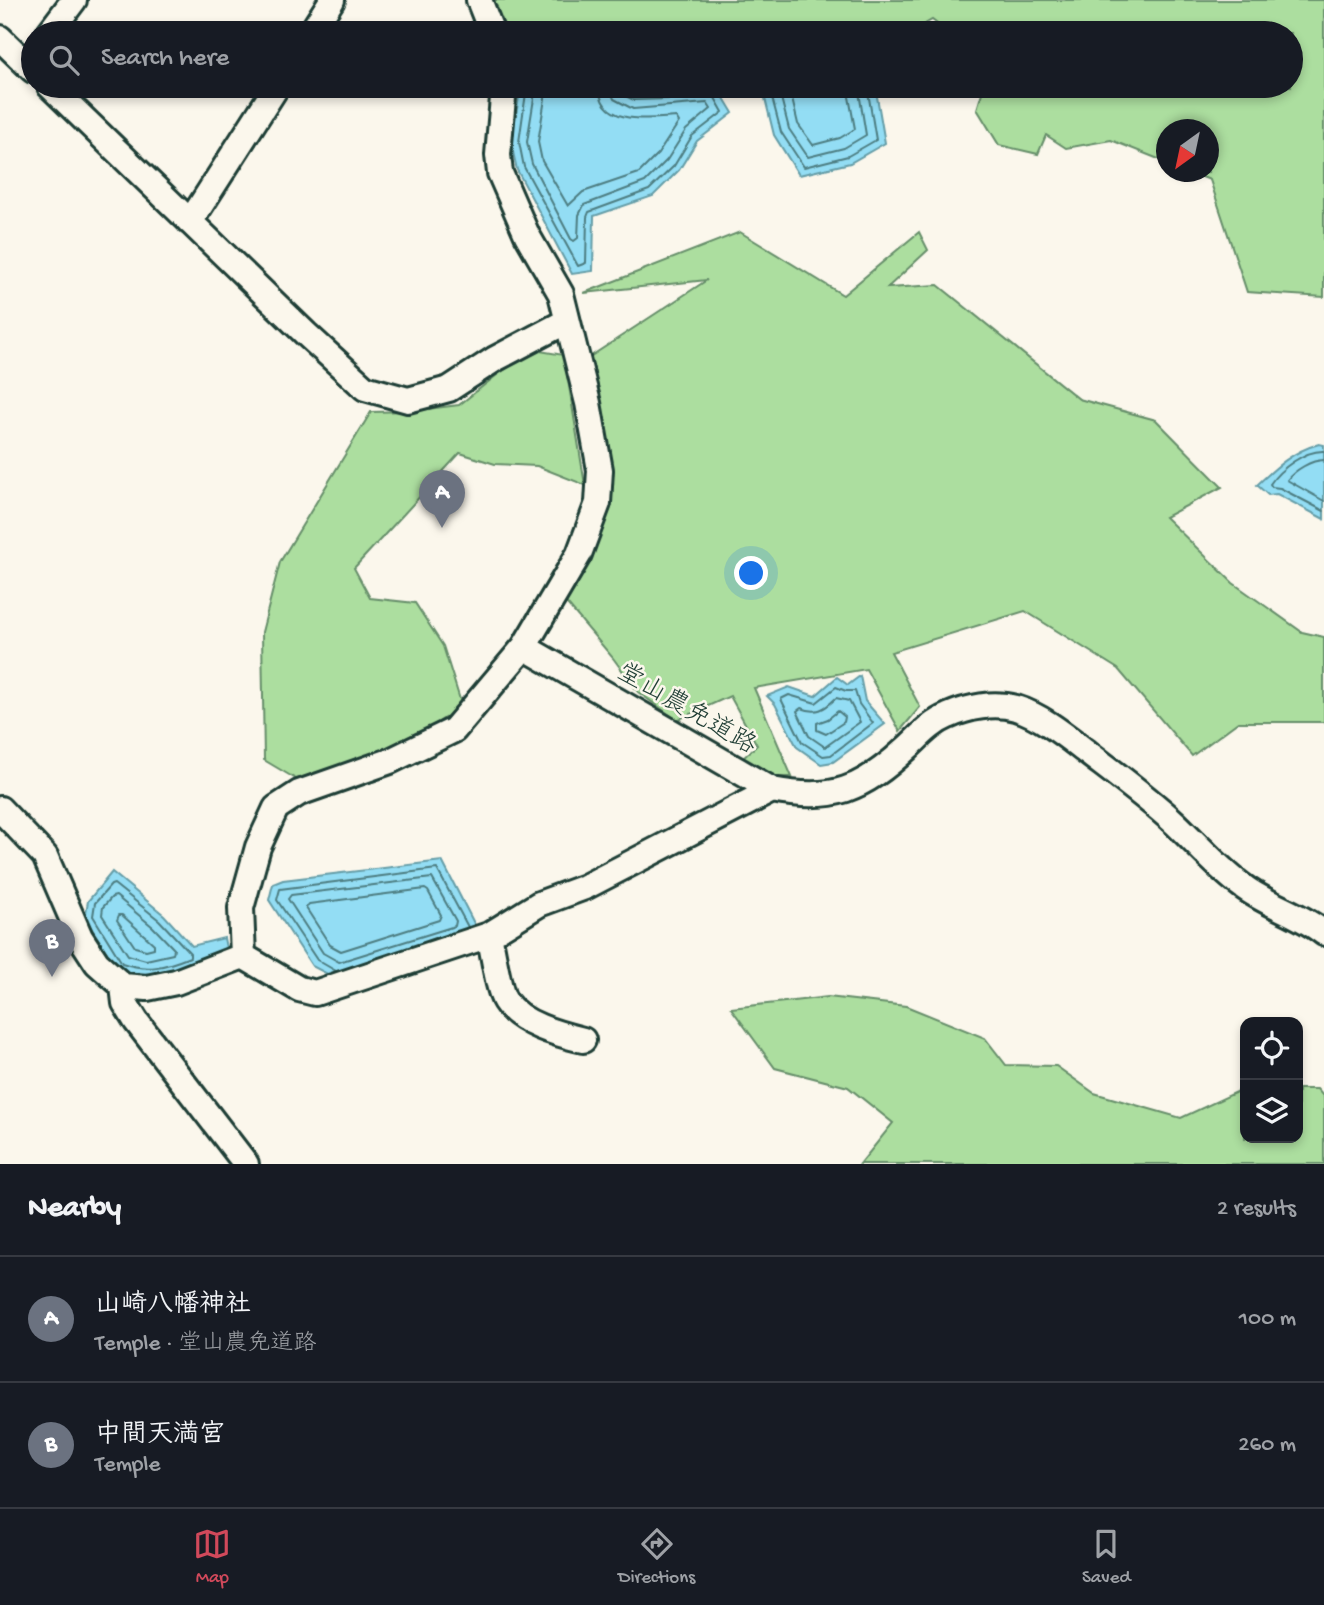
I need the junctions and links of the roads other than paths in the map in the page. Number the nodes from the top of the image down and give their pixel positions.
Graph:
1 (74, 0) edge
2 (480, 0) edge
3 (331, 1) edge
4 (57, 21) edge
5 (318, 21) edge
6 (488, 21) edge
7 (0, 38) edge
8 (21, 54) edge
9 (62, 98) edge
10 (269, 98) edge
11 (503, 98) edge
12 (190, 222) junction
13 (567, 321) junction
14 (524, 647) junction
15 (772, 790) junction
16 (0, 809) edge
17 (1324, 933) edge
18 (489, 935) junction
19 (243, 956) junction
20 (123, 986) junction
21 (583, 1040) dead end
22 (246, 1164) edge

1 - 4 street
2 - 6 street
3 - 5 street
7 - 8 street
9 - 12 street
10 - 12 street
11 - 13 street
12 - 13 street
13 - 14 street
14 - 15 street, 堂山農免道路
14 - 19 street
15 - 17 street, 堂山農免道路
15 - 18 street
16 - 20 street
18 - 19 street
18 - 21 street
19 - 20 street
20 - 22 street

